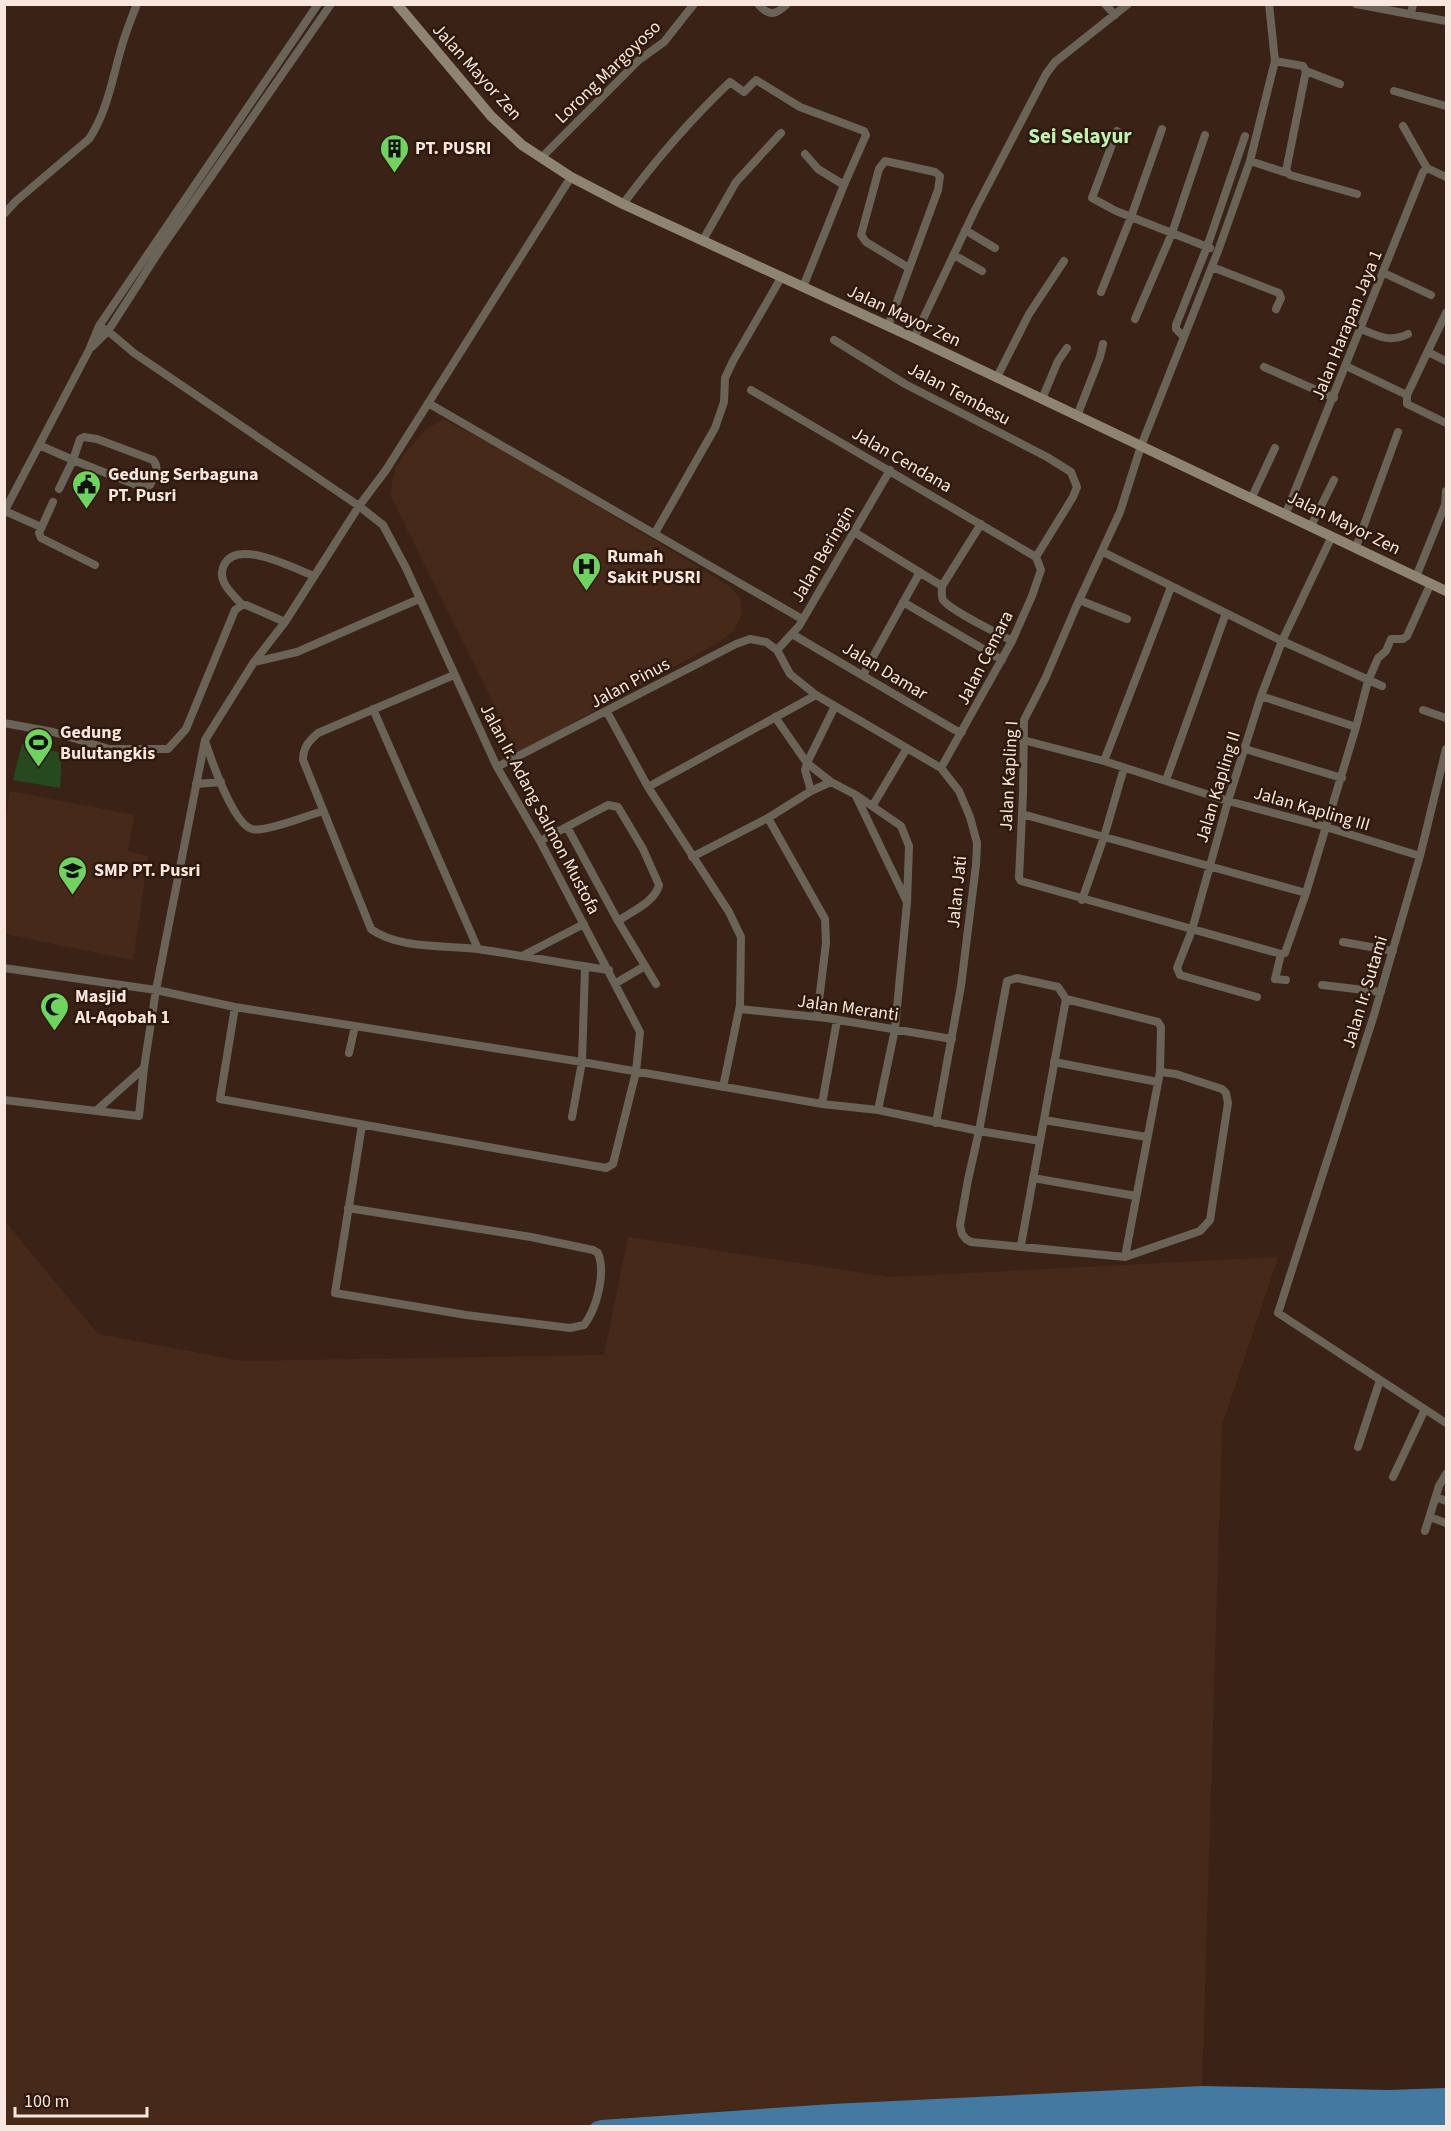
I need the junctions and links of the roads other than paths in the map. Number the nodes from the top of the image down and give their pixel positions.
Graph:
1 (137, 4) edge
2 (318, 4) edge
3 (331, 4) edge
4 (397, 4) edge
5 (694, 4) edge
6 (758, 4) edge
7 (787, 4) edge
8 (1105, 4) edge
9 (1128, 4) edge
10 (1269, 4) edge
11 (1356, 4) edge
12 (1413, 4) edge
13 (1115, 15) junction
14 (1411, 15) junction
15 (1446, 21) edge
16 (1275, 61) junction
17 (1306, 71) junction
18 (1340, 84) dead end
19 (1394, 91) dead end
20 (1446, 106) edge
21 (1403, 126) dead end
22 (1162, 129) dead end
23 (1117, 131) dead end
24 (781, 133) dead end
25 (1204, 135) dead end
26 (1245, 136) dead end
27 (805, 154) dead end
28 (541, 158) junction
29 (1250, 161) junction
30 (1427, 168) junction
31 (1287, 173) junction
32 (571, 177) junction
33 (1446, 177) edge
34 (844, 184) junction
35 (1357, 194) dead end
36 (623, 204) junction
37 (4, 214) edge
38 (1131, 217) junction
39 (965, 230) junction
40 (1172, 233) junction
41 (703, 240) junction
42 (1207, 247) junction
43 (995, 248) dead end
44 (1218, 251) junction
45 (954, 255) junction
46 (1064, 261) dead end
47 (1212, 267) junction
48 (909, 268) junction
49 (982, 271) dead end
50 (1384, 273) junction
51 (782, 276) junction
52 (802, 288) junction
53 (1101, 292) dead end
54 (1431, 295) dead end
55 (1276, 309) dead end
56 (1446, 313) edge
57 (1135, 319) dead end
58 (888, 326) junction
59 (99, 327) junction
60 (1361, 329) junction
61 (108, 331) junction
62 (1408, 333) dead end
63 (1184, 337) junction
64 (914, 338) junction
65 (834, 340) dead end
66 (1103, 344) dead end
67 (1067, 348) dead end
68 (89, 350) junction
69 (1428, 352) junction
70 (1446, 361) edge
71 (1346, 366) junction
72 (1264, 367) dead end
73 (997, 377) junction
74 (751, 390) dead end
75 (1407, 395) junction
76 (1334, 398) junction
77 (1041, 399) junction
78 (428, 403) junction
79 (1077, 416) junction
80 (1446, 423) edge
81 (1398, 432) dead end
82 (39, 445) junction
83 (1141, 446) junction
84 (1275, 448) dead end
85 (73, 460) junction
86 (890, 470) junction
87 (1334, 480) dead end
88 (59, 489) dead end
89 (1446, 491) edge
90 (1252, 497) junction
91 (53, 502) dead end
92 (359, 507) junction
93 (5, 512) edge
94 (1286, 513) junction
95 (981, 524) junction
96 (1311, 526) junction
97 (41, 527) junction
98 (854, 532) junction
99 (655, 534) junction
100 (1332, 536) junction
101 (1356, 547) junction
102 (1103, 552) junction
103 (1036, 557) junction
104 (94, 565) dead end
105 (920, 572) junction
106 (314, 576) junction
107 (1416, 576) junction
108 (1431, 583) junction
109 (942, 586) junction
110 (1171, 587) junction
111 (1446, 591) edge
112 (419, 599) junction
113 (1079, 600) junction
114 (903, 602) junction
115 (242, 605) junction
116 (1226, 614) junction
117 (802, 619) junction
118 (1127, 619) dead end
119 (285, 622) junction
120 (792, 634) junction
121 (1012, 641) junction
122 (1282, 641) junction
123 (777, 650) junction
124 (1002, 660) junction
125 (254, 662) junction
126 (454, 675) junction
127 (863, 675) junction
128 (1368, 681) junction
129 (1382, 686) dead end
130 (816, 695) junction
131 (1261, 696) junction
132 (835, 706) junction
133 (373, 709) junction
134 (1423, 710) dead end
135 (607, 712) junction
136 (775, 717) junction
137 (1446, 718) edge
138 (4, 723) edge
139 (1356, 727) junction
140 (962, 732) junction
141 (205, 740) junction
142 (1023, 740) junction
143 (907, 748) junction
144 (1245, 749) junction
145 (1446, 750) edge
146 (1104, 761) junction
147 (807, 763) junction
148 (497, 767) junction
149 (941, 768) junction
150 (1124, 768) junction
151 (1342, 777) junction
152 (1166, 780) junction
153 (221, 782) junction
154 (831, 782) junction
155 (196, 784) junction
156 (648, 787) junction
157 (811, 791) junction
158 (856, 795) junction
159 (1228, 801) junction
160 (873, 806) junction
161 (323, 811) junction
162 (1022, 814) junction
163 (768, 818) junction
164 (567, 827) junction
165 (1326, 827) junction
166 (1104, 837) junction
167 (540, 841) junction
168 (1420, 856) junction
169 (692, 857) junction
170 (1210, 867) junction
171 (1306, 893) junction
172 (1082, 900) junction
173 (907, 903) junction
174 (618, 921) junction
175 (584, 924) junction
176 (1192, 930) junction
177 (1343, 942) dead end
178 (478, 949) junction
179 (1393, 951) junction
180 (1281, 954) junction
181 (522, 956) junction
182 (645, 966) junction
183 (585, 967) junction
184 (4, 968) edge
185 (609, 970) junction
186 (1286, 980) dead end
187 (616, 983) junction
188 (656, 984) dead end
189 (1322, 985) dead end
190 (156, 990) junction
191 (1381, 992) junction
192 (1257, 997) dead end
193 (1066, 999) junction
194 (235, 1007) junction
195 (740, 1009) junction
196 (817, 1017) junction
197 (837, 1020) junction
198 (355, 1026) junction
199 (895, 1029) junction
200 (952, 1039) junction
201 (349, 1053) dead end
202 (582, 1062) junction
203 (1054, 1062) junction
204 (144, 1068) junction
205 (636, 1072) junction
206 (1160, 1072) junction
207 (1158, 1082) junction
208 (723, 1087) junction
209 (4, 1100) edge
210 (822, 1104) junction
211 (97, 1110) junction
212 (879, 1110) junction
213 (572, 1117) dead end
214 (1044, 1120) junction
215 (936, 1123) junction
216 (362, 1125) junction
217 (980, 1131) junction
218 (1147, 1137) junction
219 (1040, 1141) junction
220 (1033, 1178) junction
221 (1136, 1196) junction
222 (348, 1208) junction
223 (1021, 1245) junction
224 (1125, 1257) junction
225 (1380, 1380) junction
226 (1425, 1409) junction
227 (1446, 1423) edge
228 (1358, 1447) dead end
229 (1446, 1474) edge
230 (1393, 1478) dead end
231 (1436, 1497) junction
232 (1446, 1501) edge
233 (1430, 1517) junction
234 (1446, 1524) edge
235 (1425, 1531) dead end

1 - 37 street
2 - 59 street
3 - 61 street
4 - 28 street, Jalan Mayor Zen
5 - 28 street, Lorong Margoyoso
6 - 7 street
8 - 13 street
9 - 13 street
10 - 16 street
11 - 14 street
12 - 14 street
13 - 39 street
14 - 15 street
16 - 17 street
16 - 29 street, Jalan Kapling I
17 - 18 street
17 - 31 street
19 - 20 street
21 - 30 street
22 - 38 street
23 - 38 street
24 - 41 street
25 - 40 street
26 - 42 street
27 - 34 street
28 - 32 street, Jalan Mayor Zen
29 - 31 street
29 - 44 street, Jalan Kapling I
30 - 33 street
30 - 50 street, Jalan Harapan Jaya 1
31 - 35 street
32 - 36 street, Jalan Mayor Zen
32 - 78 street
34 - 36 street
34 - 52 street
36 - 41 street, Jalan Mayor Zen
38 - 40 street
38 - 53 street
39 - 43 street
39 - 45 street
40 - 42 street
40 - 57 street
41 - 51 street, Jalan Mayor Zen
42 - 44 street
42 - 63 street
44 - 47 street, Jalan Kapling I
45 - 49 street
45 - 64 street
46 - 73 street
47 - 55 street
47 - 63 street, Jalan Kapling I
48 - 48 street
48 - 58 street
50 - 54 street
50 - 60 street, Jalan Harapan Jaya 1
51 - 52 street, Jalan Mayor Zen
51 - 99 street
52 - 58 street, Jalan Mayor Zen
56 - 69 street
58 - 64 street, Jalan Mayor Zen
59 - 61 street, Jalan Ir. Adang Salmon Mustofa
59 - 68 street
60 - 62 street
60 - 71 street, Jalan Harapan Jaya 1
61 - 68 street
61 - 92 street, Jalan Ir. Adang Salmon Mustofa
63 - 83 street, Jalan Kapling I
64 - 73 street, Jalan Mayor Zen
65 - 103 street, Jalan Tembesu
66 - 79 street
67 - 77 street
68 - 82 street
69 - 70 street
69 - 75 street
71 - 75 street
71 - 76 street, Jalan Harapan Jaya 1
72 - 76 street
73 - 77 street, Jalan Mayor Zen
74 - 86 street, Jalan Cendana
75 - 80 street
76 - 94 street, Jalan Harapan Jaya 1
77 - 79 street, Jalan Mayor Zen
78 - 92 street
78 - 99 street
79 - 83 street, Jalan Mayor Zen
81 - 101 street
82 - 85 street
82 - 93 street
83 - 90 street, Jalan Mayor Zen
83 - 102 street, Jalan Kapling I
84 - 90 street
85 - 85 street
85 - 88 street
86 - 95 street, Jalan Cendana
86 - 98 street, Jalan Beringin
87 - 96 street
89 - 107 street
90 - 94 street, Jalan Mayor Zen
91 - 97 street
92 - 106 street
92 - 112 street, Jalan Ir. Adang Salmon Mustofa
93 - 97 street
94 - 96 street, Jalan Mayor Zen
95 - 103 street, Jalan Cendana
95 - 109 street
96 - 100 street, Jalan Mayor Zen
97 - 104 street
98 - 105 street
98 - 117 street, Jalan Beringin
99 - 117 street
100 - 101 street, Jalan Mayor Zen
100 - 122 street, Jalan Kapling II
101 - 107 street, Jalan Mayor Zen
102 - 110 street
102 - 113 street, Jalan Kapling I
103 - 121 street, Jalan Cemara
105 - 109 street
105 - 114 street
106 - 115 street
106 - 119 street
107 - 108 street, Jalan Mayor Zen
108 - 111 street, Jalan Mayor Zen
108 - 128 street
109 - 121 street
110 - 116 street
110 - 146 street
112 - 125 street
112 - 126 street, Jalan Ir. Adang Salmon Mustofa
113 - 118 street
113 - 142 street, Jalan Kapling I
114 - 124 street
114 - 127 street
115 - 119 street
115 - 138 street
116 - 122 street
116 - 152 street
117 - 120 street, Jalan Beringin
119 - 125 street
120 - 123 street, Jalan Beringin
120 - 127 street, Jalan Damar
121 - 124 street, Jalan Cemara
122 - 128 street
122 - 131 street, Jalan Kapling II
123 - 130 street, Jalan Jati
123 - 135 street, Jalan Pinus
124 - 140 street, Jalan Cemara
125 - 141 street
126 - 133 street
126 - 148 street, Jalan Ir. Adang Salmon Mustofa
127 - 140 street, Jalan Damar
128 - 129 street
128 - 139 street
130 - 132 street, Jalan Jati
130 - 136 street
131 - 139 street
131 - 144 street, Jalan Kapling II
132 - 143 street, Jalan Jati
132 - 147 street
133 - 161 street
133 - 178 street
134 - 137 street
135 - 148 street, Jalan Pinus
135 - 156 street
136 - 147 street
136 - 156 street
139 - 151 street
140 - 149 street, Jalan Cemara
141 - 153 street
141 - 155 street
142 - 146 street, Jalan Kapling III
142 - 162 street, Jalan Kapling I
143 - 149 street, Jalan Jati
143 - 160 street
144 - 151 street
144 - 159 street, Jalan Kapling II
145 - 168 street, Jalan Ir. Sutami
146 - 150 street, Jalan Kapling III
147 - 154 street
147 - 157 street
148 - 167 street, Jalan Ir. Adang Salmon Mustofa
149 - 200 street, Jalan Jati
150 - 152 street, Jalan Kapling III
150 - 166 street
151 - 165 street
152 - 159 street, Jalan Kapling III
153 - 155 street
153 - 161 street
154 - 157 street
154 - 158 street
155 - 190 street
156 - 169 street
157 - 163 street
158 - 160 street
158 - 173 street
159 - 165 street, Jalan Kapling III
159 - 170 street, Jalan Kapling II
160 - 173 street
161 - 178 street
162 - 166 street
162 - 172 street, Jalan Kapling I
163 - 169 street
163 - 196 street
164 - 167 street
164 - 174 street
164 - 174 street
165 - 168 street, Jalan Kapling III
165 - 171 street
166 - 170 street
166 - 172 street
167 - 175 street, Jalan Ir. Adang Salmon Mustofa
168 - 179 street, Jalan Ir. Sutami
169 - 195 street
170 - 171 street
170 - 176 street, Jalan Kapling II
171 - 180 street
172 - 176 street, Jalan Kapling I
173 - 199 street
174 - 182 street
175 - 181 street
175 - 185 street, Jalan Ir. Adang Salmon Mustofa
176 - 180 street, Jalan Kapling I
176 - 192 street, Jalan Kapling II
177 - 179 street
178 - 181 street
179 - 191 street, Jalan Ir. Sutami
180 - 186 street
181 - 183 street
182 - 187 street
182 - 188 street
183 - 185 street
183 - 202 street
184 - 190 street
185 - 187 street, Jalan Ir. Adang Salmon Mustofa
187 - 205 street, Jalan Ir. Adang Salmon Mustofa
189 - 191 street
190 - 194 street
190 - 204 street
191 - 225 street, Jalan Ir. Sutami
193 - 203 street
193 - 206 street
193 - 217 street
194 - 198 street
194 - 216 street, Jalan Ir. Adang Salmon Mustofa
195 - 196 street, Jalan Meranti
195 - 208 street
196 - 197 street, Jalan Meranti
197 - 199 street, Jalan Meranti
197 - 210 street
198 - 201 street
198 - 202 street
199 - 200 street, Jalan Meranti
199 - 212 street
200 - 215 street, Jalan Jati
202 - 205 street
202 - 213 street
203 - 207 street
203 - 214 street
204 - 211 street
204 - 211 street
205 - 208 street
205 - 216 street, Jalan Ir. Adang Salmon Mustofa
206 - 207 street
206 - 224 street
207 - 218 street
208 - 210 street
209 - 211 street
210 - 212 street
212 - 215 street
214 - 218 street
214 - 219 street
215 - 217 street
216 - 222 street
217 - 219 street
217 - 223 street
218 - 221 street
219 - 220 street
220 - 221 street
220 - 223 street
221 - 224 street
222 - 222 street
223 - 224 street
225 - 226 street
225 - 228 street
226 - 227 street
226 - 230 street
229 - 231 street
231 - 232 street
231 - 233 street
233 - 234 street
233 - 235 street

